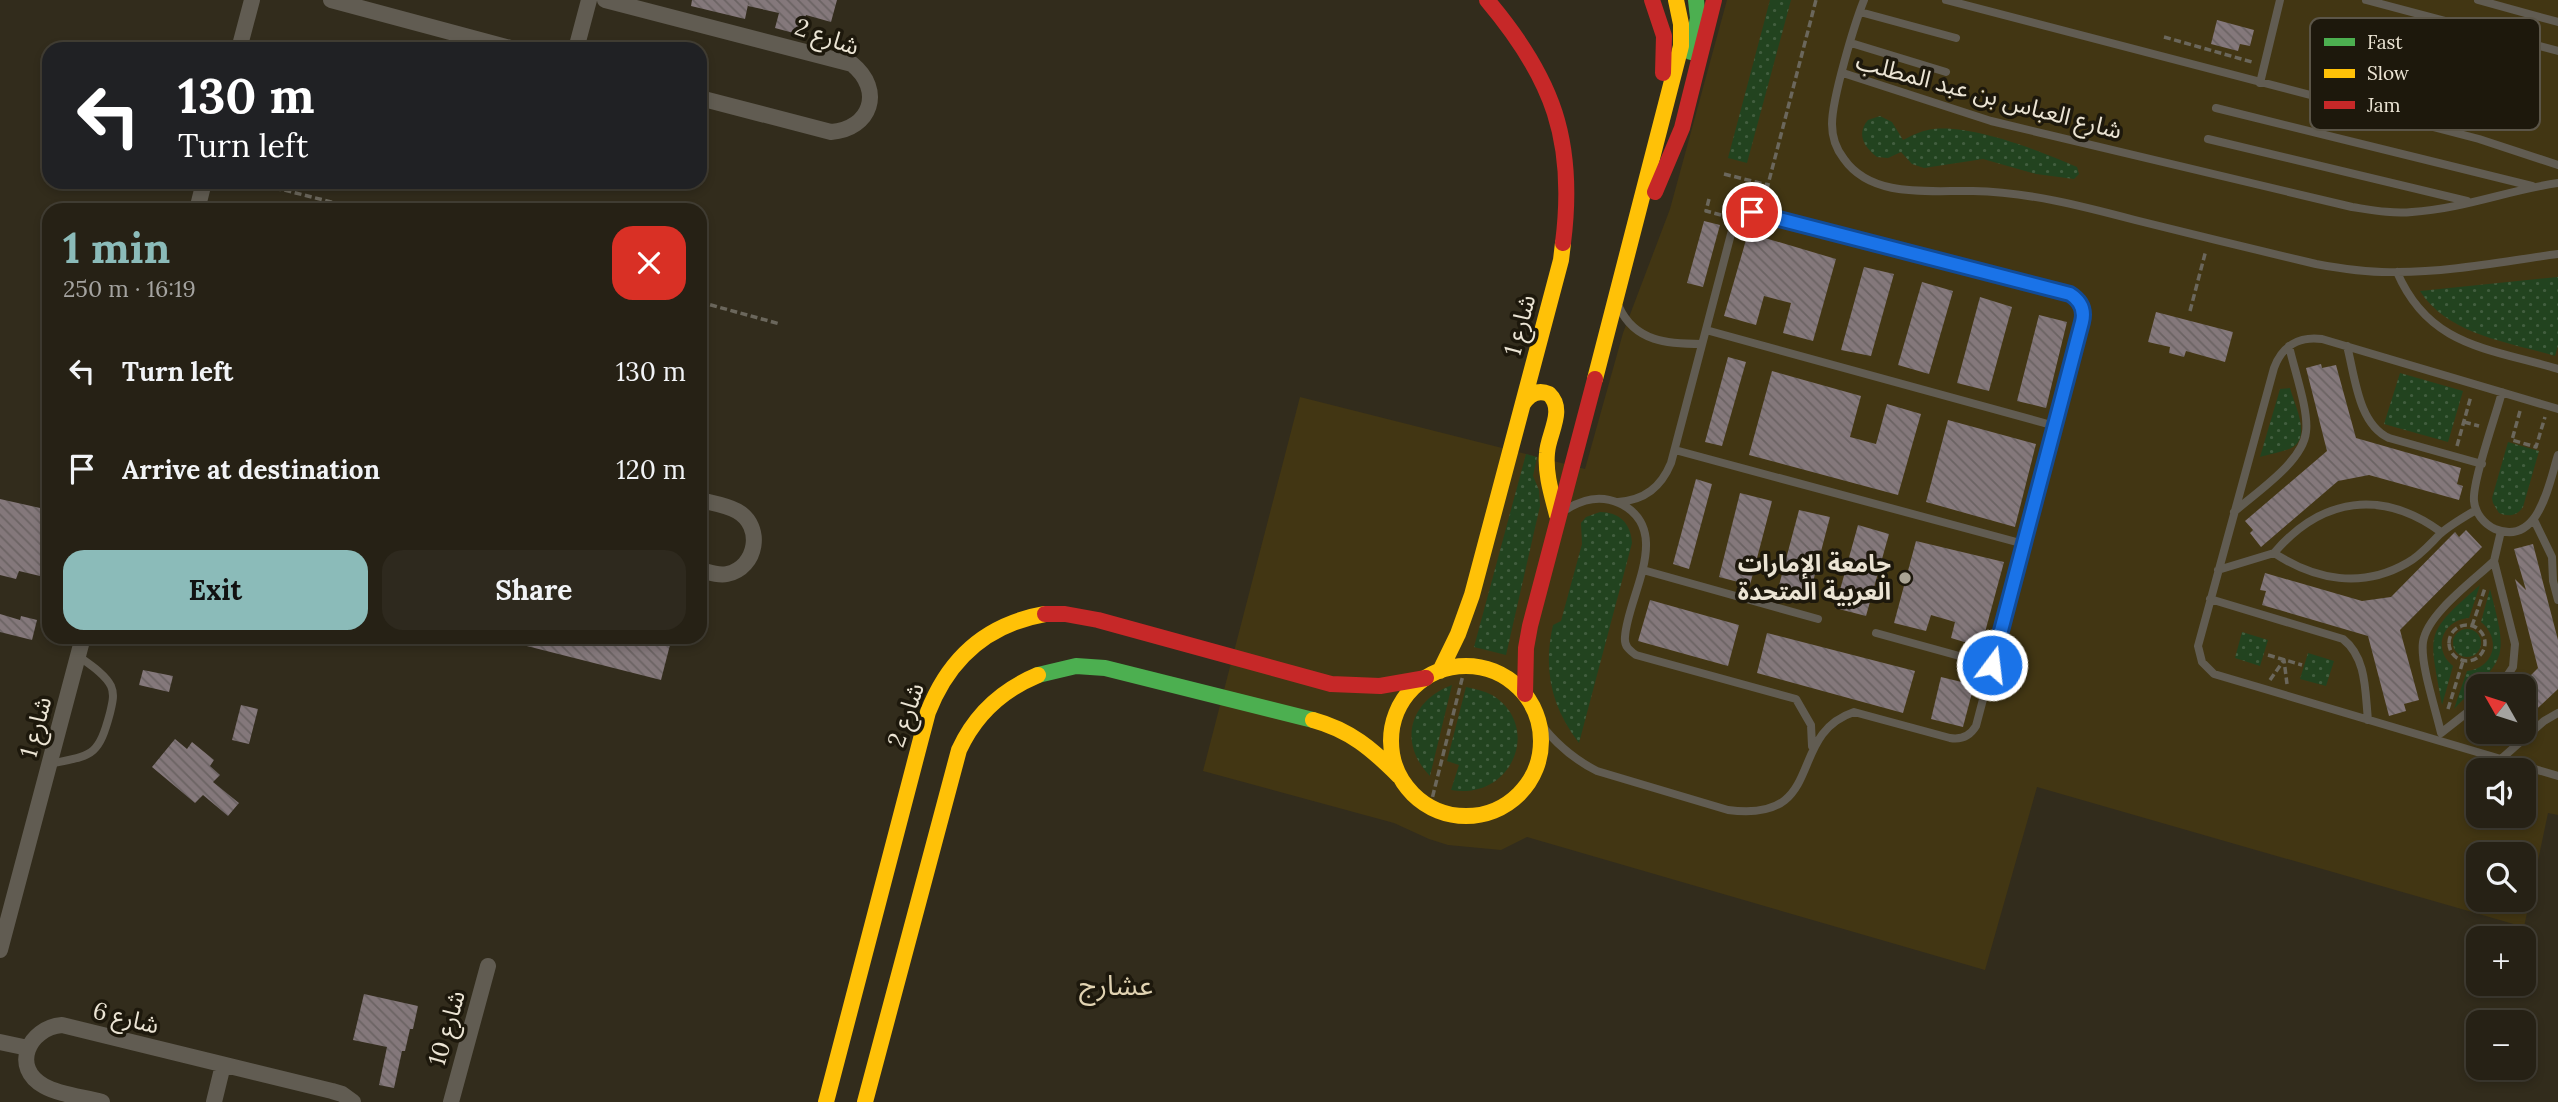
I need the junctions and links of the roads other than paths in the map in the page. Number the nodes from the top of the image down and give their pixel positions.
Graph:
1 (252, 0) edge
2 (331, 0) edge
3 (589, 0) edge
4 (606, 0) edge
5 (1487, 0) edge
6 (1652, 0) edge
7 (1676, 0) edge
8 (1696, 0) edge
9 (1714, 0) edge
10 (1864, 0) edge
11 (1946, 0) edge
12 (2280, 0) edge
13 (2366, 0) edge
14 (2478, 0) edge
15 (1860, 12) junction
16 (2434, 18) edge
17 (2558, 22) edge
18 (1956, 38) dead end
19 (241, 42) edge
20 (488, 42) edge
21 (578, 42) edge
22 (1852, 43) junction
23 (2540, 46) edge
24 (2558, 51) edge
25 (1843, 72) junction
26 (1946, 72) dead end
27 (2260, 83) junction
28 (2310, 96) edge
29 (707, 100) edge
30 (2216, 107) dead end
31 (2444, 130) edge
32 (2208, 139) dead end
33 (2558, 165) edge
34 (2558, 183) edge
35 (2535, 187) junction
36 (1651, 201) junction
37 (2470, 202) junction
38 (1629, 248) junction
39 (2558, 254) edge
40 (2397, 272) junction
41 (1615, 299) junction
42 (1706, 330) junction
43 (1702, 344) junction
44 (2289, 346) junction
45 (2347, 346) junction
46 (2558, 369) edge
47 (2502, 392) junction
48 (1523, 404) junction
49 (2558, 409) edge
50 (2055, 426) junction
51 (1675, 450) junction
52 (2558, 455) edge
53 (2482, 464) junction
54 (2554, 485) edge
55 (707, 502) edge
56 (1618, 502) junction
57 (2476, 510) junction
58 (2234, 512) junction
59 (1557, 518) junction
60 (2535, 520) junction
61 (2501, 531) junction
62 (2441, 532) junction
63 (2024, 544) junction
64 (2274, 552) junction
65 (2555, 557) edge
66 (2494, 561) junction
67 (1643, 570) junction
68 (2218, 570) junction
69 (707, 572) edge
70 (2210, 599) junction
71 (2558, 600) edge
72 (1818, 619) dead end
73 (1876, 633) dead end
74 (81, 644) edge
75 (78, 656) junction
76 (1992, 665) junction
77 (2508, 674) edge
78 (1433, 675) junction
79 (1525, 694) junction
80 (2558, 713) edge
81 (2466, 714) edge
82 (2368, 720) junction
83 (1539, 722) junction
84 (2440, 737) junction
85 (1812, 751) junction
86 (2498, 758) edge
87 (2502, 758) edge
88 (49, 764) junction
89 (2536, 769) edge
90 (1399, 776) junction
91 (2558, 776) edge
92 (0, 950) edge
93 (488, 966) dead end
94 (0, 1042) edge
95 (28, 1048) junction
96 (223, 1065) junction
97 (102, 1102) edge
98 (214, 1102) edge
99 (353, 1102) edge
100 (452, 1102) edge
101 (826, 1102) edge
102 (865, 1102) edge

1 - 19 street
2 - 20 street
3 - 21 street
4 - 29 street, شارع 2
5 - 48 street, شارع 1
6 - 38 street
7 - 38 street
8 - 36 street
9 - 36 street
10 - 15 lane
11 - 27 lane
12 - 27 lane
13 - 16 lane
14 - 17 lane
15 - 18 lane
15 - 22 lane
22 - 25 lane
22 - 26 lane
23 - 24 lane
25 - 37 lane, شارع العباس بن عبد المطلب
25 - 40 lane, شارع العباس بن عبد المطلب
27 - 28 lane
30 - 35 lane
31 - 33 lane
32 - 37 lane
34 - 35 lane, شارع العباس بن عبد المطلب
35 - 37 lane, شارع العباس بن عبد المطلب
36 - 38 street
38 - 41 street
39 - 40 lane, شارع العباس بن عبد المطلب
40 - 46 lane
41 - 43 lane
41 - 59 street
42 - 43 lane
42 - 50 lane
42 - 50 lane
43 - 51 lane
44 - 45 lane
44 - 58 lane
44 - 58 lane
45 - 47 lane
45 - 53 lane
47 - 49 lane
47 - 53 lane
48 - 59 street
48 - 78 street, شارع 1
50 - 63 lane
51 - 56 lane
51 - 63 lane
52 - 54 lane
53 - 57 lane
54 - 60 lane
55 - 69 street
56 - 59 lane
56 - 67 lane
57 - 61 lane
57 - 62 lane
58 - 68 lane
59 - 79 street
60 - 61 lane
60 - 65 lane
61 - 66 lane
62 - 64 lane
62 - 64 lane
63 - 76 lane
64 - 68 lane
65 - 71 lane
66 - 77 lane
66 - 84 lane
67 - 72 lane
67 - 85 lane
68 - 70 lane
70 - 82 lane
70 - 82 lane
73 - 76 lane
74 - 75 street, شارع 1
75 - 88 street, شارع 1
75 - 88 lane
76 - 85 lane
78 - 79 street, شارع 2
78 - 90 street, شارع 1
78 - 101 street, شارع 2
79 - 83 street
80 - 87 lane
81 - 84 lane
82 - 84 lane
83 - 85 lane
83 - 90 street
84 - 86 lane
88 - 92 street, شارع 1
89 - 91 lane
90 - 102 street
93 - 100 street, شارع 10
94 - 95 street
95 - 96 street, شارع 6
95 - 97 street
96 - 98 street
96 - 99 street, شارع 6

